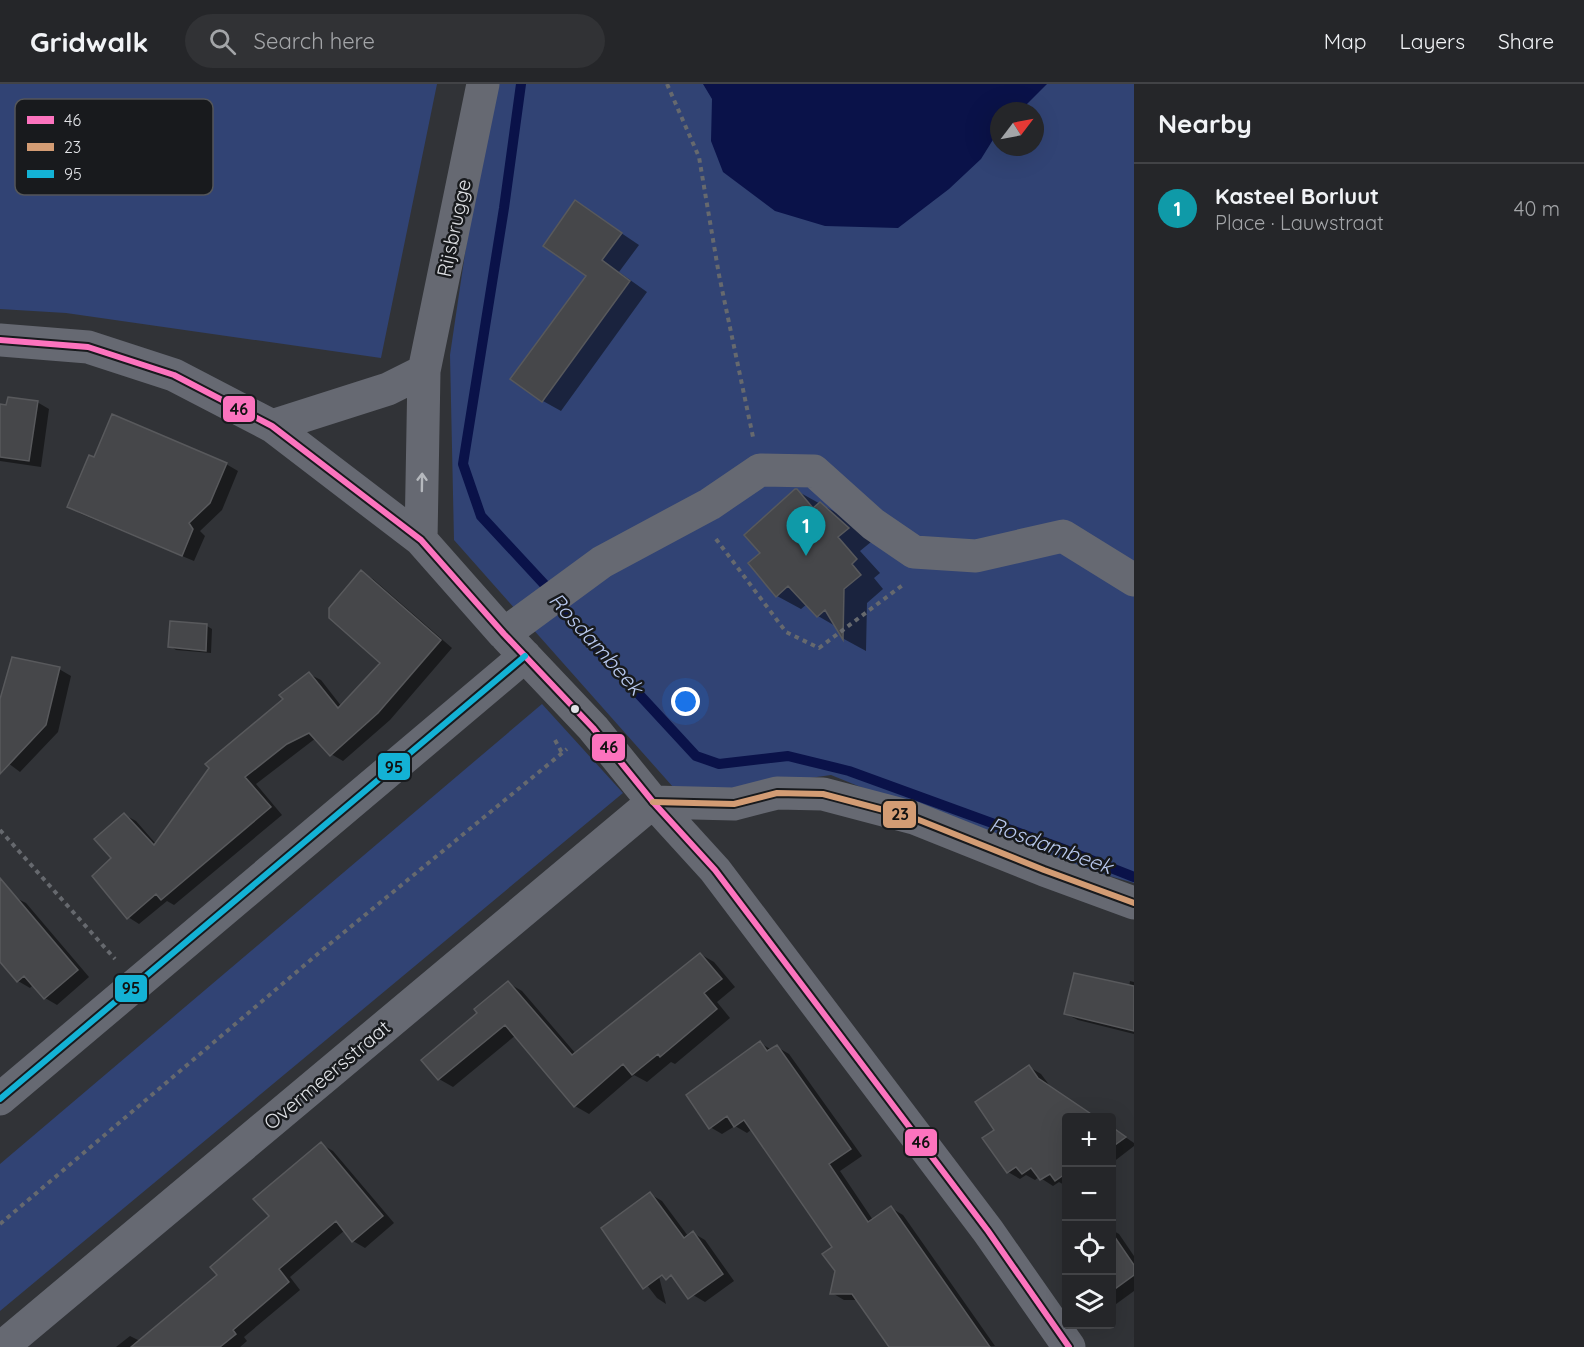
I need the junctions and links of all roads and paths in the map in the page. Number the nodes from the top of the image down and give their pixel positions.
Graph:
1 (483, 84) edge
2 (667, 84) edge
3 (0, 340) edge
4 (424, 371) junction
5 (272, 426) junction
6 (760, 470) junction
7 (695, 512) junction
8 (421, 540) junction
9 (952, 555) junction
10 (1134, 580) edge
11 (515, 645) junction
12 (593, 728) junction
13 (653, 802) junction
14 (0, 830) edge
15 (1134, 903) edge
16 (137, 984) junction
17 (0, 1099) edge
18 (0, 1224) edge
19 (2, 1347) edge
20 (1069, 1347) edge

1 - 4 street, Rijsbrugge
2 - 6 path
3 - 5 street
4 - 5 street
8 -> 4 street, Rijsbrugge
5 - 8 street
6 - 7 street
6 - 9 street
7 - 9 path
7 - 11 street
8 - 11 street
9 - 10 street
11 - 12 street
11 - 16 street
12 - 13 street
12 - 18 path
13 - 15 street
13 - 19 street, Overmeersstraat
13 - 20 street
14 - 16 path
16 - 17 street

